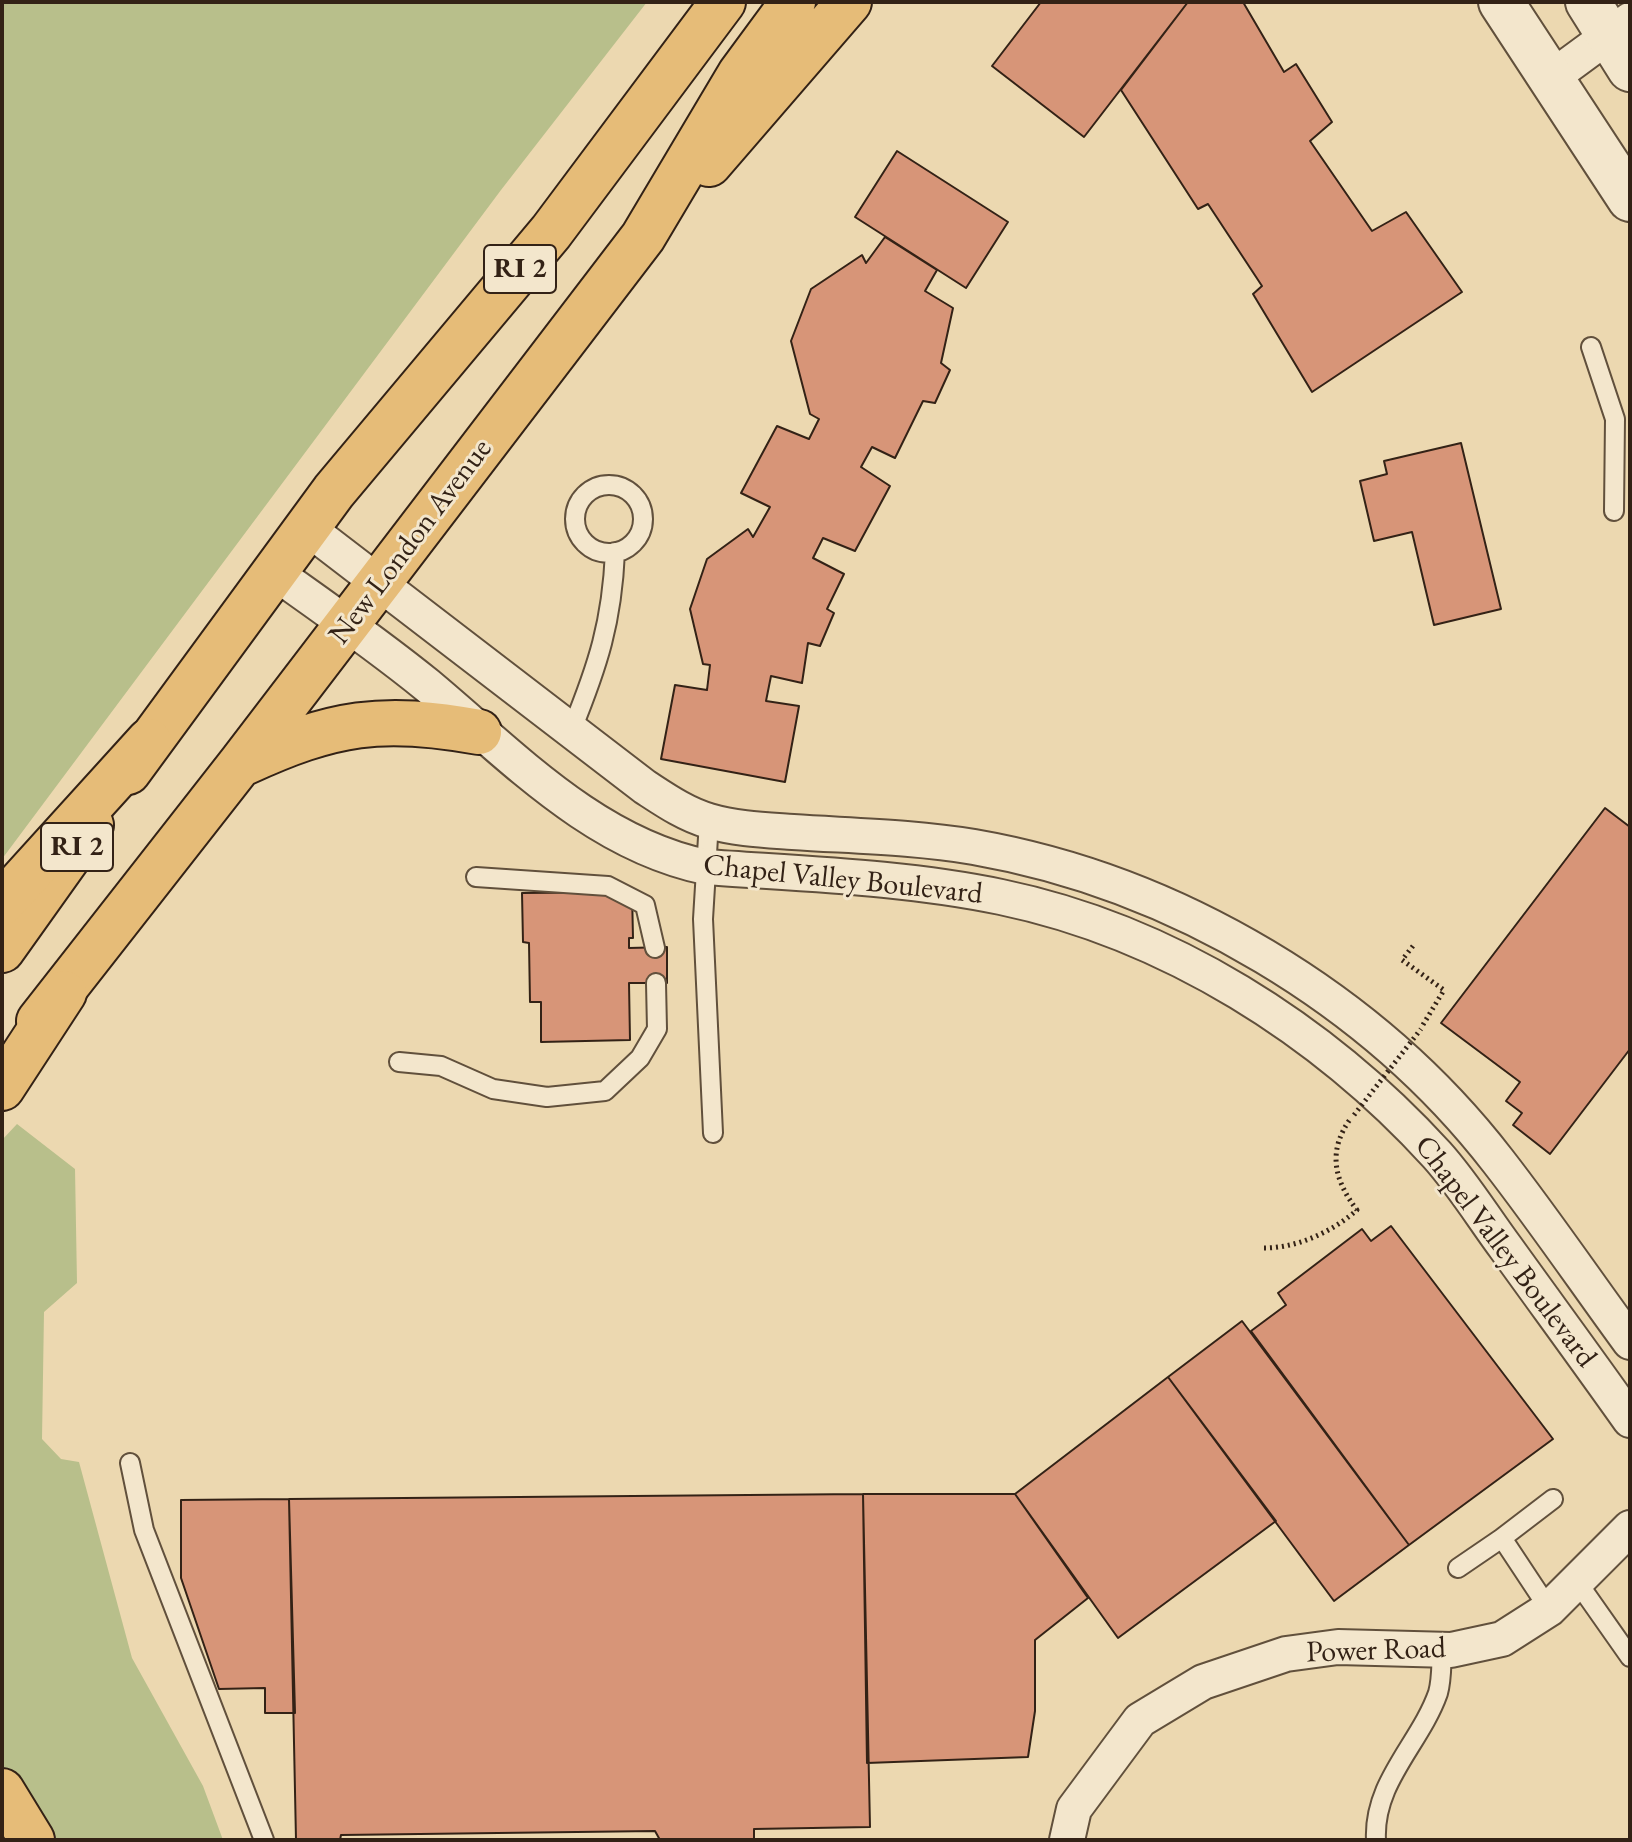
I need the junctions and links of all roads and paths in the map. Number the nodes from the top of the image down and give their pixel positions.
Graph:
1 (723, 2) edge
2 (793, 2) edge
3 (849, 2) edge
4 (1501, 2) edge
5 (1614, 32) edge
6 (1551, 78) junction
7 (1630, 199) edge
8 (643, 237) junction
9 (1591, 347) dead end
10 (1614, 511) dead end
11 (306, 527) junction
12 (615, 552) dead end
13 (274, 572) junction
14 (378, 583) junction
15 (347, 624) junction
16 (572, 729) junction
17 (479, 732) junction
18 (149, 741) junction
19 (241, 763) junction
20 (709, 821) junction
21 (706, 867) junction
22 (476, 877) dead end
23 (2, 903) edge
24 (1413, 946) dead end
25 (655, 948) dead end
26 (2, 950) edge
27 (656, 983) dead end
28 (64, 993) junction
29 (399, 1062) dead end
30 (2, 1063) edge
31 (2, 1088) edge
32 (713, 1133) dead end
33 (1264, 1248) dead end
34 (1630, 1342) edge
35 (1630, 1420) edge
36 (130, 1463) dead end
37 (1553, 1499) dead end
38 (1630, 1528) edge
39 (1502, 1538) junction
40 (1458, 1568) dead end
41 (1578, 1583) junction
42 (1549, 1609) junction
43 (1442, 1650) junction
44 (1630, 1657) edge
45 (2, 1791) edge
46 (32, 1840) edge
47 (264, 1840) edge
48 (1067, 1840) edge
49 (1376, 1840) edge

1 - 11 main road, RI 2
2 - 8 main road, New London Avenue / RI 2
3 - 8 main road
4 - 6 street
5 - 6 street
6 - 7 street
8 - 14 main road, New London Avenue / RI 2
9 - 10 lane
11 - 13 main road, RI 2
11 - 14 street, Chapel Valley Boulevard
12 - 16 lane
13 - 15 street, Chapel Valley Boulevard
13 - 18 main road, RI 2
14 - 15 main road, New London Avenue / RI 2
14 - 16 street, Chapel Valley Boulevard
15 - 17 street, Chapel Valley Boulevard
15 - 19 main road, New London Avenue / RI 2
16 - 20 street, Chapel Valley Boulevard
17 - 19 main road
17 - 21 street, Chapel Valley Boulevard
18 - 23 main road
18 - 26 main road, RI 2
19 - 28 main road, New London Avenue / RI 2
20 - 21 lane
20 - 34 street, Chapel Valley Boulevard
21 - 32 lane
21 - 35 street, Chapel Valley Boulevard
22 - 25 lane
24 - 33 path, bridge
27 - 29 lane
28 - 30 main road, New London Avenue / RI 2
28 - 31 main road
36 - 47 lane
37 - 39 lane
38 - 41 street, Power Road
39 - 40 lane
39 - 42 lane
41 - 42 street, Power Road
41 - 44 lane
42 - 43 street, Power Road
43 - 48 street, Power Road
43 - 49 lane
45 - 46 main road

